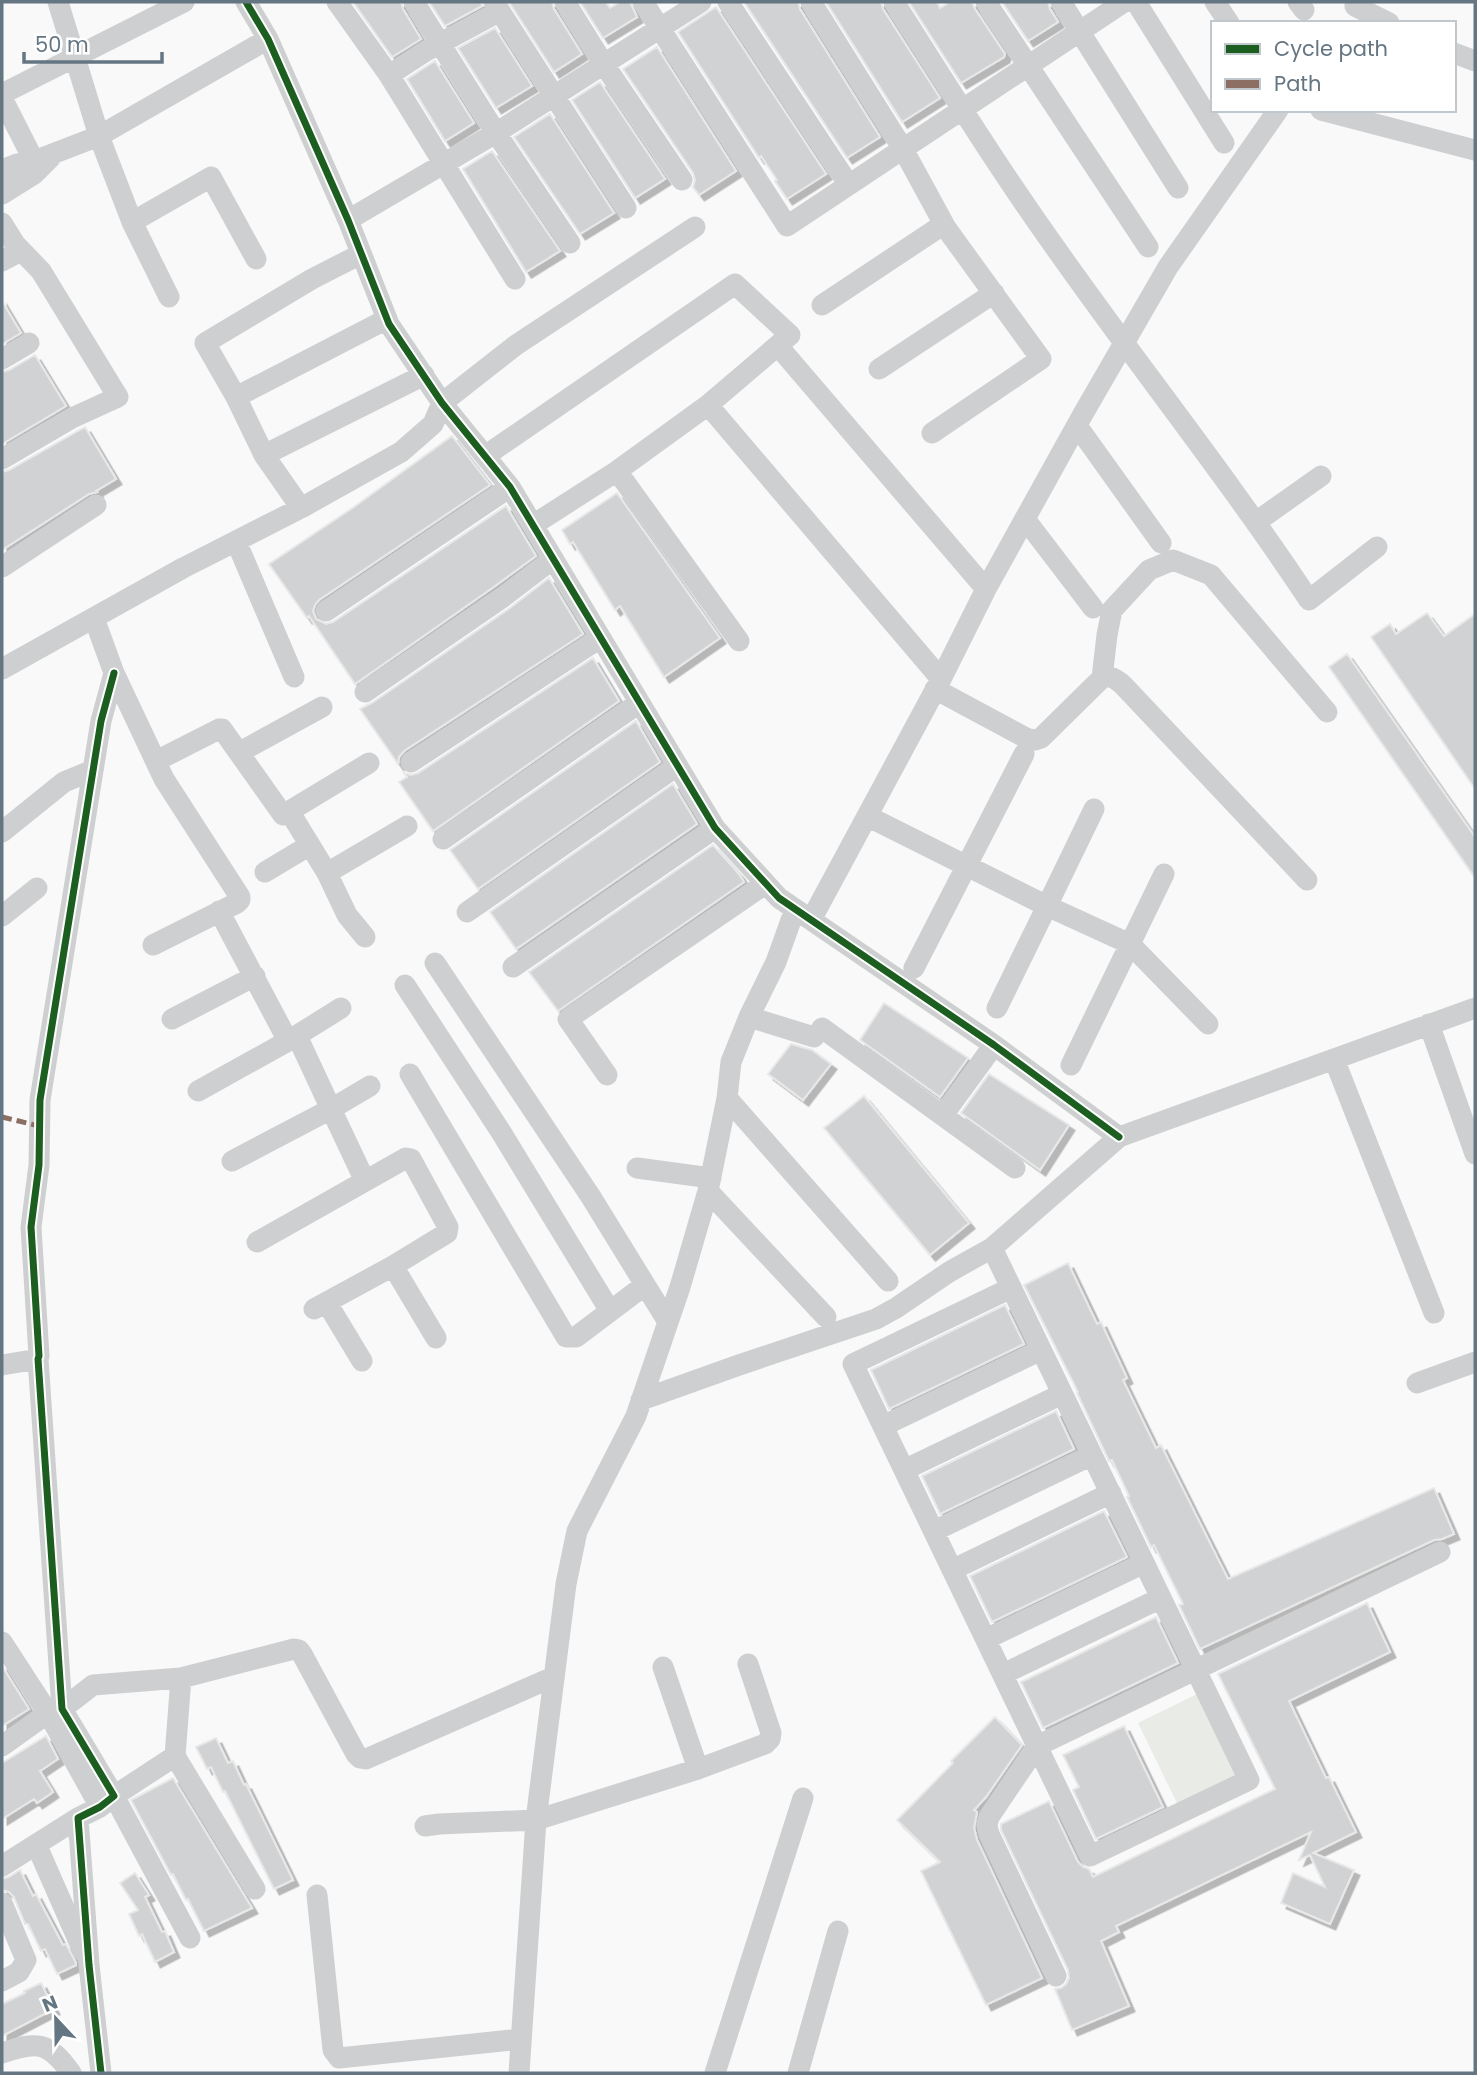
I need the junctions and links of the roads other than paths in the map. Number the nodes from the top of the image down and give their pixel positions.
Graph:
1 (58, 2) edge
2 (184, 2) edge
3 (337, 2) edge
4 (414, 2) edge
5 (565, 2) edge
6 (643, 2) edge
7 (701, 2) edge
8 (728, 2) edge
9 (811, 2) edge
10 (894, 2) edge
11 (986, 2) edge
12 (1061, 2) edge
13 (1124, 2) edge
14 (1136, 2) edge
15 (1215, 2) edge
16 (256, 5) edge
17 (497, 6) edge
18 (1352, 10) edge
19 (1228, 21) edge
20 (1383, 21) edge
21 (659, 28) junction
22 (1081, 30) junction
23 (268, 39) junction
24 (441, 43) junction
25 (1456, 54) edge
26 (75, 58) junction
27 (1475, 61) edge
28 (603, 63) junction
29 (1028, 65) junction
30 (389, 75) junction
31 (2, 96) edge
32 (554, 96) junction
33 (963, 109) junction
34 (1277, 112) edge
35 (1329, 112) edge
36 (496, 133) junction
37 (99, 136) junction
38 (1224, 143) dead end
39 (903, 149) junction
40 (1475, 150) edge
41 (55, 153) junction
42 (34, 161) junction
43 (444, 164) junction
44 (2, 170) edge
45 (682, 180) dead end
46 (849, 185) junction
47 (1178, 188) dead end
48 (2, 194) edge
49 (626, 208) dead end
50 (348, 220) junction
51 (132, 222) junction
52 (2, 223) edge
53 (944, 224) junction
54 (695, 227) dead end
55 (570, 243) dead end
56 (15, 244) junction
57 (1147, 247) dead end
58 (361, 254) junction
59 (256, 258) dead end
60 (2, 261) edge
61 (515, 279) dead end
62 (994, 293) junction
63 (169, 297) dead end
64 (822, 305) dead end
65 (387, 319) junction
66 (29, 343) dead end
67 (1125, 344) junction
68 (778, 346) junction
69 (2, 359) edge
70 (879, 369) dead end
71 (424, 375) junction
72 (236, 397) junction
73 (442, 402) junction
74 (708, 405) junction
75 (1078, 427) junction
76 (932, 433) dead end
77 (264, 455) junction
78 (485, 456) junction
79 (2, 459) edge
80 (617, 471) junction
81 (1321, 476) dead end
82 (510, 487) junction
83 (96, 505) dead end
84 (300, 508) junction
85 (1026, 519) junction
86 (1256, 522) junction
87 (533, 525) junction
88 (236, 541) junction
89 (1161, 542) dead end
90 (1377, 547) dead end
91 (553, 559) junction
92 (2, 567) edge
93 (986, 589) junction
94 (1093, 608) dead end
95 (326, 611) dead end
96 (94, 618) junction
97 (600, 638) junction
98 (739, 641) dead end
99 (2, 669) edge
100 (114, 673) junction
101 (295, 677) dead end
102 (1102, 678) junction
103 (938, 684) junction
104 (365, 692) dead end
105 (639, 703) junction
106 (322, 707) dead end
107 (1327, 712) dead end
108 (240, 752) junction
109 (1024, 754) dead end
110 (156, 761) junction
111 (411, 762) dead end
112 (369, 763) dead end
113 (677, 766) junction
114 (93, 770) junction
115 (1094, 809) dead end
116 (289, 811) junction
117 (867, 816) junction
118 (407, 826) dead end
119 (715, 828) junction
120 (2, 832) edge
121 (443, 839) dead end
122 (310, 845) junction
123 (966, 866) junction
124 (265, 872) dead end
125 (327, 873) junction
126 (1164, 874) dead end
127 (1307, 880) dead end
128 (765, 884) junction
129 (37, 888) dead end
130 (1047, 906) junction
131 (219, 911) junction
132 (467, 912) dead end
133 (803, 914) junction
134 (2, 916) edge
135 (365, 937) dead end
136 (1130, 944) junction
137 (153, 945) dead end
138 (435, 963) dead end
139 (513, 967) dead end
140 (914, 968) dead end
141 (255, 976) junction
142 (405, 985) dead end
143 (341, 1008) dead end
144 (997, 1008) dead end
145 (1475, 1008) edge
146 (749, 1017) junction
147 (172, 1019) dead end
148 (1208, 1024) dead end
149 (1429, 1024) junction
150 (293, 1038) junction
151 (994, 1045) junction
152 (1334, 1059) junction
153 (1071, 1065) dead end
154 (410, 1074) dead end
155 (607, 1075) dead end
156 (370, 1086) dead end
157 (198, 1091) dead end
158 (727, 1098) junction
159 (331, 1109) junction
160 (943, 1115) junction
161 (1119, 1137) junction
162 (1475, 1154) edge
163 (232, 1161) dead end
164 (637, 1168) dead end
165 (1015, 1168) dead end
166 (365, 1181) junction
167 (709, 1185) junction
168 (257, 1242) dead end
169 (992, 1248) junction
170 (393, 1266) junction
171 (888, 1281) dead end
172 (645, 1285) junction
173 (1011, 1288) junction
174 (610, 1311) junction
175 (1434, 1313) dead end
176 (827, 1317) dead end
177 (668, 1322) junction
178 (436, 1338) dead end
179 (1041, 1350) junction
180 (38, 1359) junction
181 (362, 1361) dead end
182 (1475, 1362) edge
183 (2, 1365) edge
184 (1417, 1383) dead end
185 (1062, 1394) junction
186 (641, 1400) junction
187 (883, 1426) junction
188 (1092, 1455) junction
189 (904, 1470) junction
190 (1111, 1493) junction
191 (934, 1531) junction
192 (1440, 1552) dead end
193 (1144, 1563) junction
194 (952, 1570) junction
195 (1161, 1598) junction
196 (986, 1639) junction
197 (2, 1644) edge
198 (748, 1664) dead end
199 (663, 1667) dead end
200 (1196, 1670) junction
201 (1003, 1674) junction
202 (553, 1677) junction
203 (181, 1678) junction
204 (55, 1711) junction
205 (2, 1746) edge
206 (1037, 1746) junction
207 (175, 1756) junction
208 (698, 1769) junction
209 (803, 1798) dead end
210 (107, 1801) junction
211 (78, 1818) junction
212 (536, 1820) junction
213 (425, 1826) dead end
214 (36, 1844) junction
215 (2, 1866) edge
216 (255, 1889) dead end
217 (317, 1895) dead end
218 (2, 1903) edge
219 (838, 1931) dead end
220 (190, 1938) dead end
221 (89, 1965) junction
222 (1056, 1976) dead end
223 (2, 1981) edge
224 (521, 2039) junction
225 (2, 2053) edge
226 (522, 2072) edge
227 (71, 2073) edge
228 (101, 2073) edge
229 (715, 2073) edge
230 (798, 2073) edge

1 - 26 street
2 - 26 street
3 - 30 street
4 - 24 street
5 - 28 street
6 - 21 street
7 - 21 street
8 - 46 street
9 - 39 street
10 - 33 street
11 - 29 street
12 - 22 street
13 - 22 street
14 - 38 street
15 - 19 street
16 - 23 street
17 - 24 street
17 - 32 street
18 - 20 street
21 - 28 street
21 - 46 street
22 - 29 street
22 - 47 street
23 - 37 street
23 - 50 street
24 - 30 street
24 - 36 street
25 - 27 street
26 - 31 street
26 - 37 street
28 - 32 street
28 - 45 street
29 - 33 street
29 - 57 street
30 - 43 street
31 - 42 street
32 - 36 street
32 - 49 street
33 - 39 street
33 - 67 street
34 - 67 street
35 - 40 street
36 - 43 street
36 - 55 street
37 - 41 street
37 - 51 street
39 - 46 street
39 - 53 street
41 - 42 street
41 - 48 street
42 - 44 street
43 - 50 street
43 - 61 street
50 - 58 street
51 - 59 street
51 - 63 street
52 - 56 street
53 - 62 street
53 - 64 street
54 - 73 street
56 - 60 street
56 - 79 street
58 - 65 street
58 - 72 street
62 - 70 street
62 - 76 street
65 - 71 street
65 - 72 street
66 - 69 street
67 - 75 street
67 - 86 street
68 - 74 street
68 - 78 street
68 - 93 street
71 - 73 street
71 - 77 street
72 - 77 street
73 - 78 street
73 - 84 street
74 - 80 street
74 - 103 street
75 - 85 street
75 - 89 street
77 - 84 street
78 - 82 street
80 - 87 street
80 - 98 street
81 - 86 street
82 - 87 street
82 - 95 street
83 - 92 street
84 - 88 street
85 - 93 street
85 - 94 street
86 - 90 street
87 - 91 street
88 - 96 street
88 - 101 street
91 - 97 street
91 - 104 street
93 - 103 street
96 - 99 street
96 - 100 street
97 - 105 street
97 - 111 street
100 - 110 street
100 - 114 street
102 - 103 street
102 - 107 street
102 - 127 street
103 - 117 street
105 - 113 street
105 - 121 street
106 - 108 street
108 - 110 street
108 - 116 street
109 - 123 street
110 - 131 street
112 - 116 street
113 - 119 street
113 - 132 street
114 - 120 street
114 - 180 street
115 - 130 street
116 - 122 street
117 - 123 street
117 - 133 street
118 - 125 street
119 - 128 street
119 - 139 street
122 - 124 street
122 - 125 street
123 - 130 street
123 - 140 street
125 - 135 street
126 - 136 street
128 - 133 street
128 - 155 street
129 - 134 street
130 - 136 street
130 - 144 street
131 - 137 street
131 - 141 street
133 - 146 street
133 - 151 street
136 - 148 street
136 - 153 street
138 - 172 street
141 - 147 street
141 - 150 street
142 - 174 street
143 - 150 street
145 - 149 street
146 - 158 street
146 - 160 street
149 - 152 street
149 - 162 street
150 - 157 street
150 - 159 street
151 - 160 street
151 - 161 street
152 - 161 street
152 - 175 street
154 - 174 street
156 - 159 street
158 - 167 street
158 - 171 street
159 - 163 street
159 - 166 street
160 - 165 street
161 - 169 street
164 - 167 street
166 - 168 street
166 - 170 street
167 - 176 street
167 - 177 street
169 - 173 street
169 - 186 street
170 - 178 street
170 - 181 street
172 - 174 street
172 - 177 street
173 - 179 street
173 - 187 street
177 - 186 street
179 - 185 street
179 - 187 street
180 - 183 street
180 - 204 street
182 - 184 street
185 - 188 street
185 - 189 street
186 - 202 street
187 - 189 street
188 - 190 street
188 - 191 street
189 - 191 street
190 - 193 street
190 - 194 street
191 - 194 street
192 - 200 street
193 - 195 street
193 - 196 street
194 - 196 street
195 - 200 street
195 - 201 street
196 - 201 street
197 - 204 street
198 - 208 street
199 - 208 street
200 - 206 street
200 - 206 street
201 - 206 street
202 - 203 street
202 - 212 street
203 - 204 street
203 - 207 street
204 - 205 street
204 - 210 street
206 - 222 street
207 - 210 street
207 - 216 street
208 - 212 street
209 - 229 street
210 - 211 street
210 - 220 street
211 - 214 street
211 - 221 street
212 - 213 street
212 - 224 street
214 - 215 street
214 - 221 street
217 - 224 street
218 - 223 street
219 - 230 street
221 - 228 street
224 - 226 street
225 - 227 street

